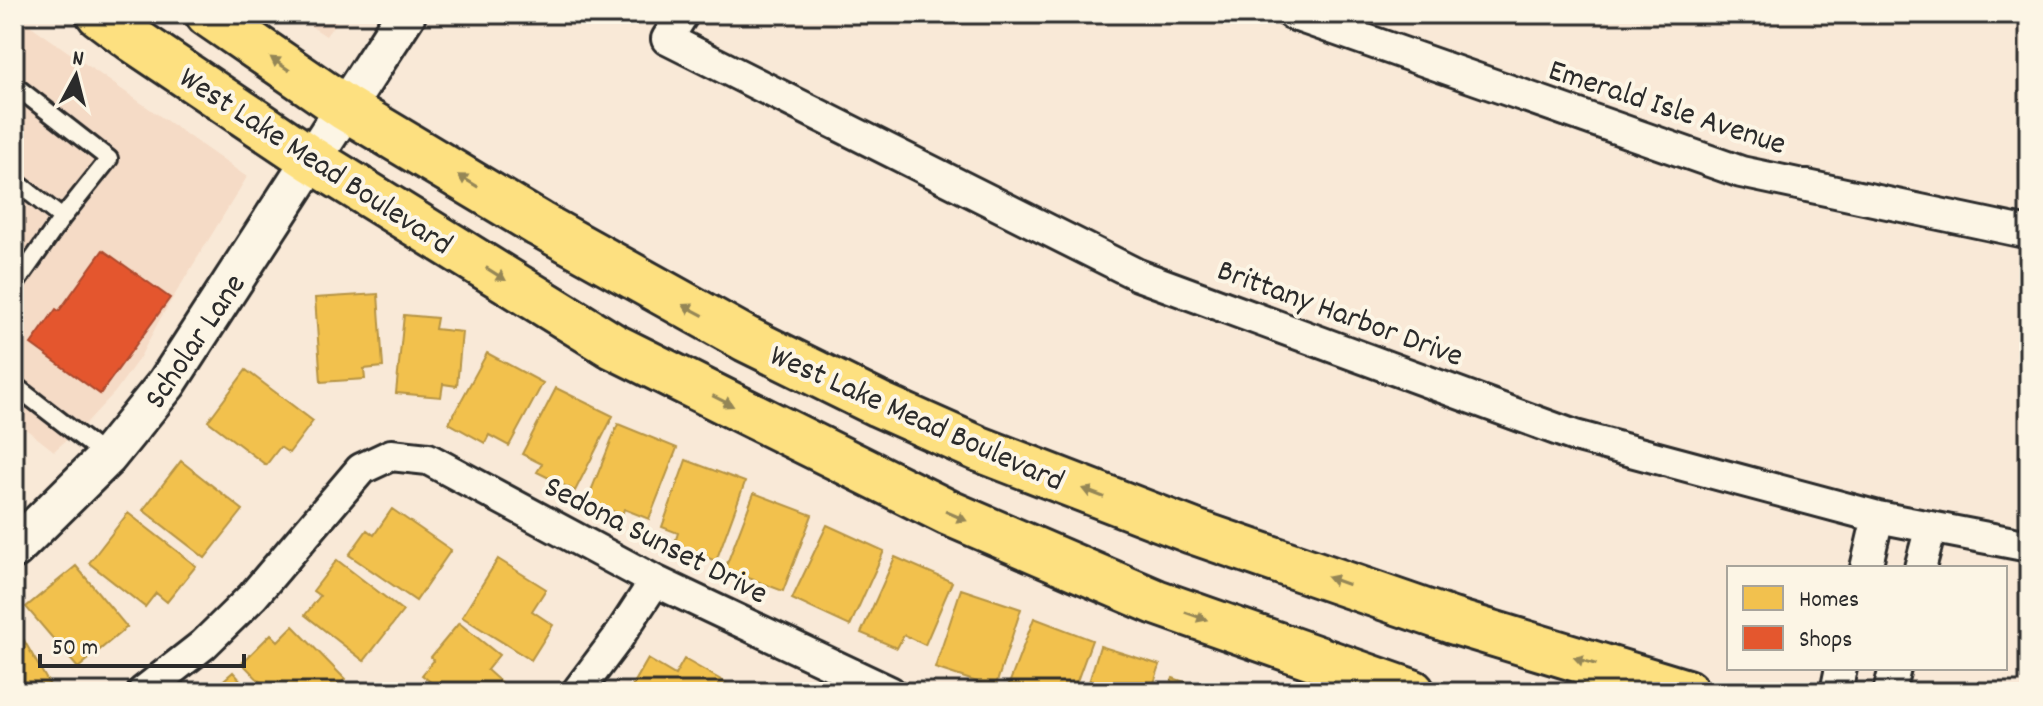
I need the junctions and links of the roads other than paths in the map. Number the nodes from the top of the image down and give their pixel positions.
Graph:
1 (99, 14) edge
2 (208, 14) edge
3 (406, 14) edge
4 (1292, 14) edge
5 (675, 26) edge
6 (14, 85) edge
7 (345, 108) junction
8 (311, 159) junction
9 (14, 180) edge
10 (62, 218) junction
11 (2029, 233) edge
12 (14, 286) edge
13 (14, 385) edge
14 (107, 457) junction
15 (1878, 517) junction
16 (1931, 527) junction
17 (2029, 546) edge
18 (14, 549) edge
19 (1866, 566) edge
20 (1921, 566) edge
21 (655, 581) junction
22 (1841, 670) edge
23 (1894, 670) edge
24 (143, 692) edge
25 (577, 692) edge
26 (890, 692) edge
27 (1412, 692) edge
28 (1686, 692) edge
29 (1836, 692) edge
30 (1889, 692) edge

1 - 8 main road, West Lake Mead Boulevard
7 -> 2 main road, West Lake Mead Boulevard
3 - 7 street, Scholar Lane
4 - 11 street, Emerald Isle Avenue
5 - 15 street, Brittany Harbor Drive
6 - 10 lane
7 - 8 street, Scholar Lane
28 -> 7 main road, West Lake Mead Boulevard
8 - 14 street, Scholar Lane
8 -> 27 main road, West Lake Mead Boulevard
9 - 10 lane
10 - 12 lane
13 - 14 lane
14 - 18 street, Scholar Lane
15 - 16 street, Brittany Harbor Drive
15 - 19 street
16 - 17 street, Brittany Harbor Drive
16 - 20 street
21 - 24 street, Sedona Sunset Drive
21 - 25 street
21 - 26 street, Sedona Sunset Drive
22 - 29 street
23 - 30 street

